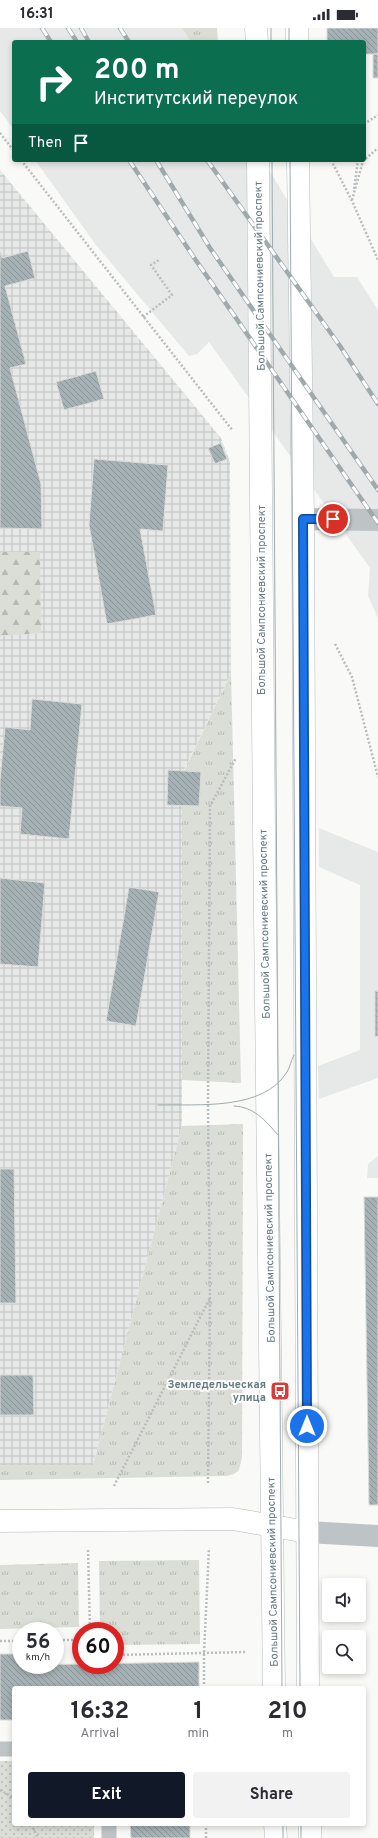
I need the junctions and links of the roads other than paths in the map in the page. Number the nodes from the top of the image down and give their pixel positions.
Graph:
1 (256, 28) edge
2 (297, 28) edge
3 (257, 40) edge
4 (297, 40) edge
5 (258, 162) edge
6 (298, 162) edge
7 (303, 519) junction
8 (378, 520) edge
9 (0, 1521) edge
10 (272, 1526) junction
11 (307, 1532) junction
12 (378, 1536) edge
13 (274, 1686) edge
14 (308, 1686) edge
15 (0, 1749) edge
16 (12, 1749) edge
17 (110, 1826) edge
18 (275, 1826) edge
19 (310, 1826) edge
20 (110, 1838) edge
21 (276, 1838) edge
22 (310, 1838) edge

1 - 3 main road
2 - 4 main road
5 - 10 main road, Большой Сампсониевский проспект
6 - 7 main road
7 - 8 street
7 - 11 main road
9 - 10 main road
10 - 11 main road
10 - 13 main road, Большой Сампсониевский проспект
11 - 12 street
11 - 14 main road
15 - 16 lane
17 - 20 lane
18 - 21 main road
19 - 22 main road

